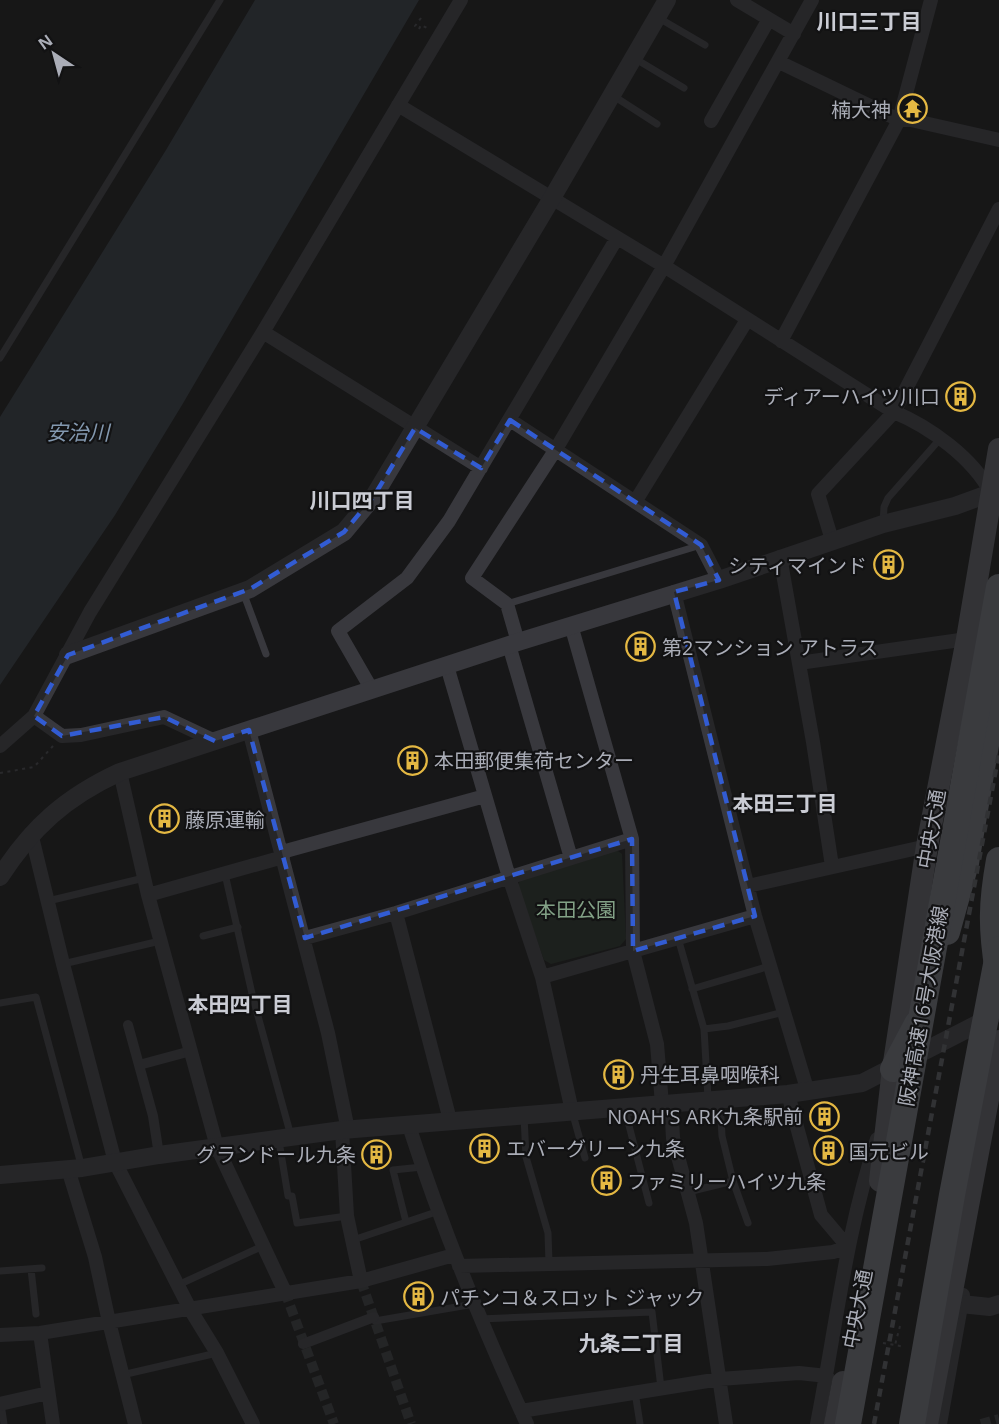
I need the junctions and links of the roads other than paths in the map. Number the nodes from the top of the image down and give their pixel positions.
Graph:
1 (220, 0) edge
2 (461, 0) edge
3 (667, 0) edge
4 (737, 0) edge
5 (812, 0) edge
6 (931, 0) edge
7 (657, 16) junction
8 (769, 20) junction
9 (794, 34) junction
10 (705, 45) dead end
11 (634, 58) junction
12 (779, 62) junction
13 (684, 88) dead end
14 (612, 95) junction
15 (398, 105) junction
16 (898, 120) junction
17 (711, 121) dead end
18 (657, 124) dead end
19 (999, 140) edge
20 (552, 198) junction
21 (999, 209) edge
22 (617, 238) junction
23 (664, 266) junction
24 (747, 320) junction
25 (263, 332) junction
26 (781, 341) junction
27 (0, 358) edge
28 (894, 412) junction
29 (510, 420) junction
30 (416, 428) junction
31 (940, 439) junction
32 (556, 449) junction
33 (999, 449) edge
34 (481, 468) junction
35 (995, 492) edge
36 (635, 502) junction
37 (882, 524) junction
38 (832, 540) junction
39 (701, 545) junction
40 (780, 557) junction
41 (719, 580) junction
42 (999, 587) edge
43 (243, 592) junction
44 (674, 592) junction
45 (507, 604) junction
46 (571, 626) junction
47 (968, 639) junction
48 (514, 643) junction
49 (266, 654) dead end
50 (69, 655) junction
51 (799, 663) junction
52 (447, 666) junction
53 (999, 668) edge
54 (372, 690) junction
55 (34, 716) junction
56 (249, 730) junction
57 (214, 741) junction
58 (0, 746) edge
59 (120, 772) junction
60 (485, 796) junction
61 (31, 833) junction
62 (632, 839) junction
63 (927, 846) junction
64 (283, 855) junction
65 (571, 858) junction
66 (999, 860) edge
67 (832, 866) junction
68 (225, 874) junction
69 (0, 877) edge
70 (509, 877) junction
71 (144, 878) junction
72 (748, 886) junction
73 (148, 895) junction
74 (48, 901) junction
75 (396, 913) junction
76 (755, 916) junction
77 (238, 927) junction
78 (202, 936) dead end
79 (305, 938) junction
80 (678, 938) junction
81 (160, 941) junction
82 (999, 949) edge
83 (633, 951) junction
84 (63, 964) junction
85 (770, 965) junction
86 (542, 977) junction
87 (999, 978) edge
88 (692, 989) junction
89 (0, 1003) edge
90 (784, 1012) junction
91 (999, 1012) edge
92 (128, 1025) dead end
93 (704, 1029) junction
94 (999, 1041) edge
95 (191, 1051) junction
96 (139, 1065) junction
97 (893, 1069) junction
98 (999, 1083) edge
99 (808, 1092) junction
100 (789, 1094) junction
101 (714, 1100) junction
102 (666, 1104) junction
103 (624, 1107) junction
104 (888, 1108) junction
105 (572, 1111) junction
106 (997, 1112) edge
107 (524, 1115) junction
108 (450, 1120) junction
109 (409, 1126) junction
110 (345, 1130) junction
111 (285, 1138) junction
112 (217, 1147) junction
113 (159, 1155) junction
114 (585, 1158) dead end
115 (115, 1162) junction
116 (422, 1167) junction
117 (75, 1168) junction
118 (0, 1174) edge
119 (734, 1181) junction
120 (688, 1192) junction
121 (648, 1203) dead end
122 (439, 1211) junction
123 (347, 1216) junction
124 (406, 1222) junction
125 (748, 1223) dead end
126 (353, 1240) junction
127 (263, 1246) junction
128 (848, 1247) junction
129 (456, 1260) junction
130 (702, 1262) junction
131 (549, 1263) junction
132 (42, 1268) dead end
133 (31, 1269) junction
134 (0, 1271) edge
135 (361, 1281) junction
136 (178, 1285) junction
137 (285, 1292) junction
138 (474, 1304) junction
139 (961, 1304) junction
140 (999, 1304) edge
141 (190, 1309) junction
142 (36, 1314) dead end
143 (375, 1319) joint
144 (480, 1319) junction
145 (109, 1322) junction
146 (40, 1333) junction
147 (0, 1335) edge
148 (303, 1344) dead end
149 (217, 1353) junction
150 (122, 1375) junction
151 (827, 1376) junction
152 (720, 1379) junction
153 (661, 1388) junction
154 (635, 1392) junction
155 (48, 1393) junction
156 (0, 1404) edge
157 (521, 1411) junction
158 (4, 1424) edge
159 (53, 1424) edge
160 (135, 1424) edge
161 (253, 1424) edge
162 (527, 1424) edge
163 (640, 1424) edge
164 (726, 1424) edge
165 (818, 1424) edge
166 (835, 1424) edge
167 (848, 1424) edge
168 (912, 1424) edge
169 (927, 1424) edge
170 (940, 1424) edge

1 - 27 lane
2 - 15 street
3 - 7 street
4 - 8 street
5 - 9 street
6 - 16 street
7 - 10 lane
7 - 11 street
8 - 9 street
8 - 17 street
9 - 12 street
11 - 13 lane
11 - 14 street
12 - 16 street
12 - 23 street
14 - 18 lane
14 - 20 street
15 - 20 street
15 - 25 street
16 - 19 street
16 - 26 street
20 - 22 street
20 - 30 street
21 - 28 street
22 - 23 street
22 - 29 street
23 - 24 street
23 - 32 street
24 - 26 street
24 - 36 street
25 - 30 street
25 - 50 street
26 - 28 street
28 - 31 street
28 - 38 street
29 - 32 street
29 - 34 street
30 - 34 street
30 - 43 street
31 - 35 street
31 - 37 lane
32 - 36 street
32 - 45 street
33 - 35 main road, 中央大通
34 - 54 street
35 - 37 street
35 - 47 main road, 中央大通
36 - 39 street
37 - 38 street
38 - 40 street
39 - 41 street
39 - 45 lane
40 - 41 street
40 - 51 street
41 - 44 street
42 - 167 highway, 阪神高速16号大阪港線, bridge
43 - 49 lane
43 - 50 street
44 - 46 street
44 - 72 street
45 - 48 street
46 - 48 street
46 - 62 street
47 - 51 street
47 - 63 main road, 中央大通
48 - 52 street
48 - 65 street
50 - 55 street
51 - 67 street
52 - 54 street
52 - 60 street
53 - 97 highway
54 - 56 street
55 - 57 street
55 - 58 street
56 - 57 street
56 - 64 street
57 - 59 street
59 - 61 street
59 - 71 street
60 - 64 street
60 - 70 street
61 - 69 street
61 - 74 street
62 - 65 street
62 - 83 street
63 - 67 street
63 - 97 main road, 中央大通
64 - 68 street
64 - 79 street
65 - 70 street
66 - 87 highway
67 - 72 street
68 - 73 street
68 - 77 lane
70 - 75 street
70 - 86 street
71 - 73 street
71 - 74 lane
72 - 76 street
73 - 81 street
74 - 84 street
75 - 79 street
75 - 108 street
76 - 80 street
76 - 85 street
77 - 78 lane
77 - 111 lane
79 - 110 street
80 - 83 street
80 - 88 lane
81 - 84 lane
81 - 95 street
82 - 168 highway, bridge
83 - 86 street
83 - 102 street
84 - 115 street
85 - 88 lane
85 - 90 street
86 - 105 street
88 - 93 lane
89 - 117 lane
90 - 93 lane
90 - 99 street
91 - 97 street
92 - 96 street
93 - 101 lane
94 - 169 main road
95 - 96 street
95 - 112 street
96 - 113 street
97 - 99 street
97 - 104 main road, 中央大通
98 - 106 street
99 - 100 street
100 - 101 street
100 - 128 street
101 - 102 street
101 - 119 lane
102 - 103 street
102 - 120 street
103 - 105 street
103 - 121 lane
104 - 128 street
104 - 166 main road, 中央大通
105 - 107 street
105 - 114 lane
106 - 139 street
107 - 108 street
107 - 131 lane
108 - 109 street
109 - 110 street
109 - 116 street
110 - 111 street
110 - 123 street
111 - 112 street
111 - 123 lane
112 - 113 street
112 - 127 street
113 - 115 street
115 - 117 street
115 - 136 street
116 - 122 street
116 - 124 lane
117 - 118 street
117 - 145 street
119 - 120 lane
119 - 125 lane
120 - 130 street
122 - 124 lane
122 - 129 street
123 - 126 street
124 - 126 lane
126 - 135 street
127 - 136 lane
127 - 137 street
128 - 130 street
128 - 151 street
129 - 131 street
129 - 135 street
129 - 138 street
130 - 131 street
130 - 152 street
132 - 133 lane
133 - 134 lane
133 - 142 lane
135 - 137 street
136 - 141 street
137 - 141 street
138 - 143 lane
138 - 144 street
139 - 140 street
139 - 170 street
141 - 145 street
141 - 149 street
143 - 148 street
144 - 153 lane
144 - 157 street
145 - 146 street
145 - 150 street
146 - 147 street
146 - 155 street
149 - 150 lane
149 - 161 street
150 - 160 street
151 - 152 street
151 - 165 street
152 - 153 street
152 - 164 street
153 - 154 street
154 - 157 street
154 - 163 lane
155 - 156 street
155 - 159 street
156 - 158 lane
157 - 162 street

